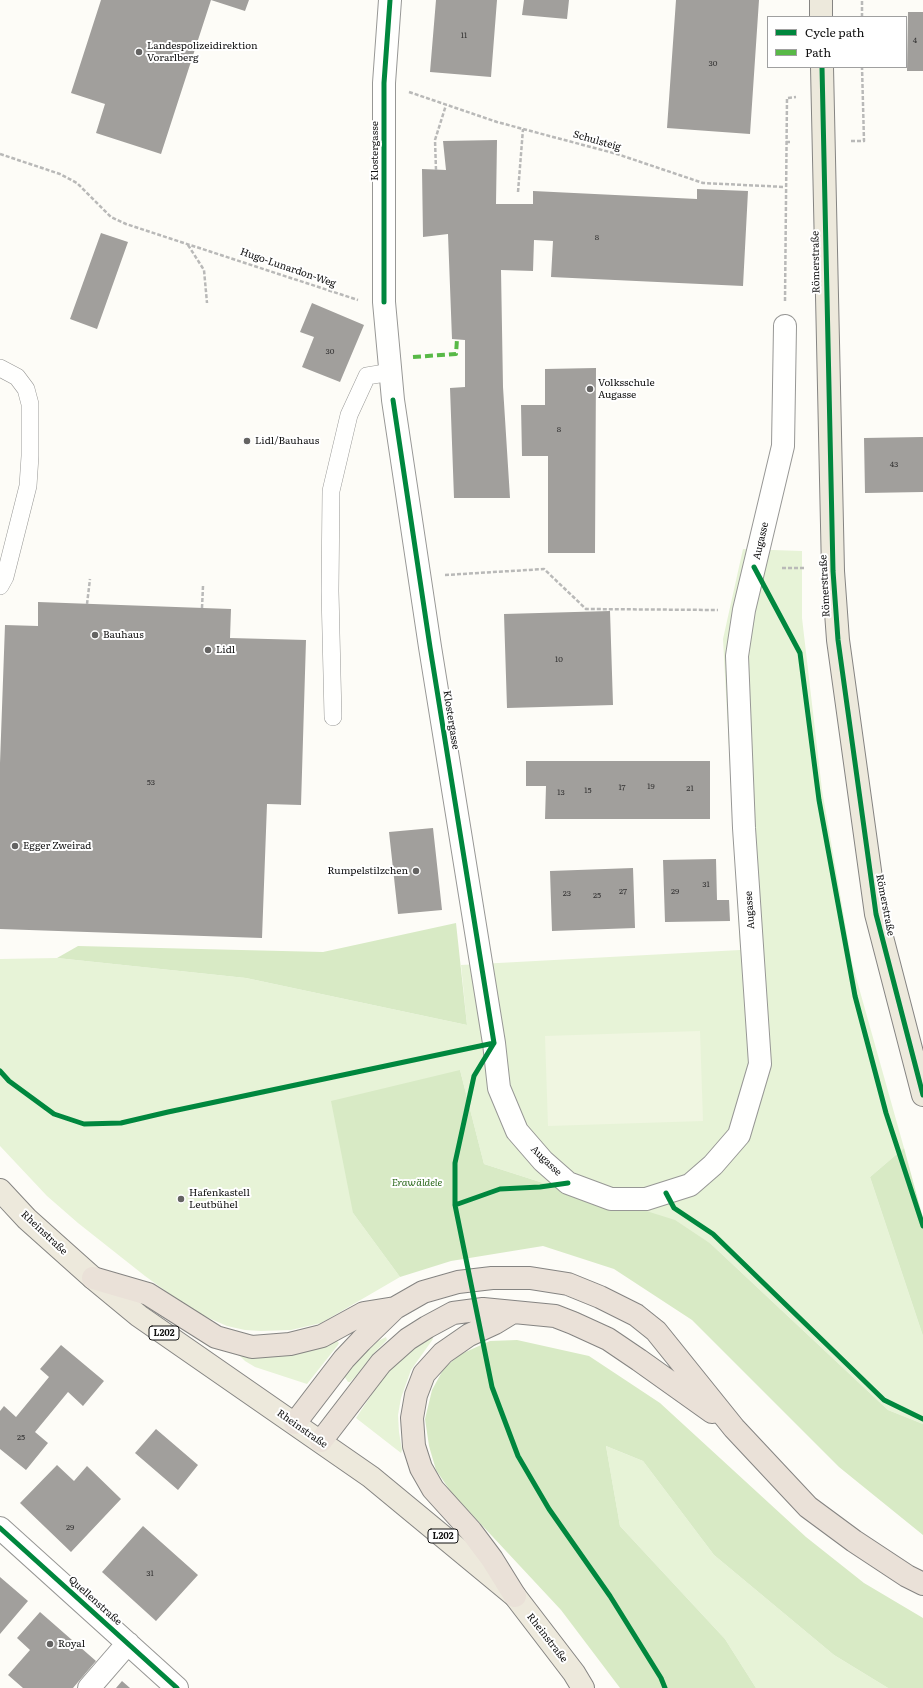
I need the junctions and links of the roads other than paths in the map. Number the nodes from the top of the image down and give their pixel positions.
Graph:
1 (390, 0) edge
2 (821, 0) edge
3 (821, 16) edge
4 (822, 68) edge
5 (785, 326) road end
6 (0, 368) edge
7 (391, 372) junction
8 (0, 586) edge
9 (333, 717) dead end
10 (494, 1043) joint
11 (923, 1095) edge
12 (0, 1190) edge
13 (93, 1278) junction
14 (395, 1308) junction
15 (513, 1312) junction
16 (295, 1423) junction
17 (734, 1428) junction
18 (321, 1441) junction
19 (0, 1528) edge
20 (923, 1584) edge
21 (515, 1596) junction
22 (128, 1643) junction
23 (89, 1688) edge
24 (178, 1688) edge
25 (583, 1688) edge

1 - 7 street, Klostergasse
2 - 3 main road
4 - 11 main road, Römerstraße
5 - 10 street, Augasse
6 - 8 lane
7 - 9 lane
7 - 10 street, Klostergasse
12 - 13 main road, Rheinstraße / L202
13 - 14 highway
13 - 16 main road, Rheinstraße / L202
14 - 16 highway
14 - 17 highway
15 - 17 highway
15 - 18 highway
15 - 21 highway
16 - 18 main road, Rheinstraße / L202
17 - 20 highway
18 - 21 main road, Rheinstraße / L202
19 - 22 street, Quellenstraße
21 - 25 main road, Rheinstraße / L202
22 - 23 street
22 - 24 street, Quellenstraße

